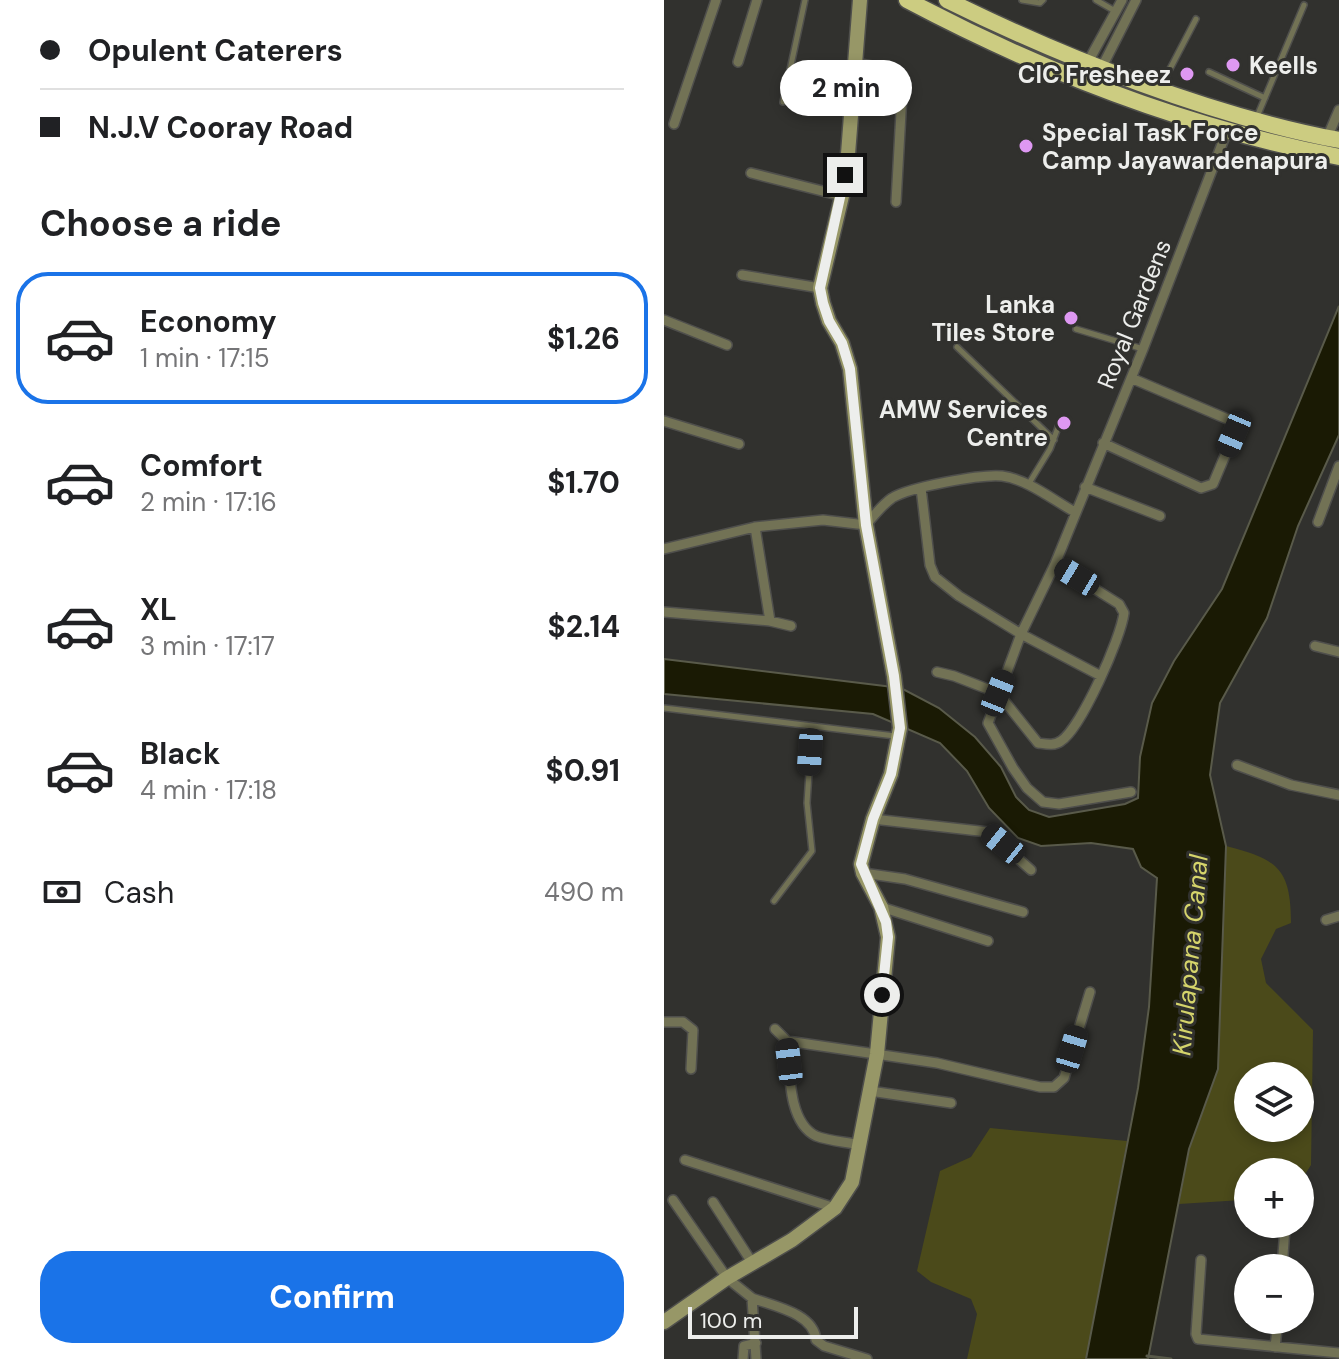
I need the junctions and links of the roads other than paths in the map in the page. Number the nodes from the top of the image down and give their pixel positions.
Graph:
1 (716, 0) edge
2 (757, 0) edge
3 (805, 0) edge
4 (860, 0) edge
5 (907, 0) edge
6 (947, 0) edge
7 (1022, 0) edge
8 (1043, 0) edge
9 (1096, 0) edge
10 (1122, 0) edge
11 (1136, 0) edge
12 (1304, 5) dead end
13 (1115, 11) junction
14 (1196, 19) dead end
15 (738, 62) dead end
16 (855, 63) junction
17 (1095, 64) junction
18 (1209, 72) dead end
19 (1160, 89) junction
20 (1265, 98) junction
21 (783, 102) dead end
22 (1339, 110) edge
23 (1256, 119) junction
24 (674, 124) dead end
25 (1227, 131) junction
26 (1333, 139) edge
27 (1339, 157) edge
28 (751, 173) dead end
29 (842, 196) junction
30 (896, 202) dead end
31 (742, 275) dead end
32 (820, 288) junction
33 (664, 320) edge
34 (1076, 329) dead end
35 (727, 345) dead end
36 (957, 347) dead end
37 (1143, 349) junction
38 (1131, 378) junction
39 (664, 421) edge
40 (1060, 422) dead end
41 (1054, 440) junction
42 (1103, 443) junction
43 (739, 444) dead end
44 (1339, 466) edge
45 (1028, 485) junction
46 (1085, 487) junction
47 (921, 488) junction
48 (1075, 512) junction
49 (1160, 516) dead end
50 (1318, 522) dead end
51 (866, 525) junction
52 (755, 527) junction
53 (664, 549) edge
54 (1055, 564) junction
55 (664, 612) edge
56 (770, 621) junction
57 (791, 626) dead end
58 (1021, 634) junction
59 (1315, 646) dead end
60 (1339, 652) edge
61 (937, 672) dead end
62 (1101, 676) junction
63 (998, 693) junction
64 (664, 708) edge
65 (812, 727) junction
66 (900, 732) junction
67 (1237, 765) dead end
68 (1131, 792) dead end
69 (1339, 795) edge
70 (873, 819) junction
71 (1031, 870) dead end
72 (863, 873) junction
73 (774, 901) dead end
74 (881, 907) junction
75 (1023, 912) dead end
76 (1339, 916) edge
77 (1326, 920) dead end
78 (988, 941) dead end
79 (1090, 992) dead end
80 (664, 1022) edge
81 (775, 1029) dead end
82 (787, 1041) junction
83 (877, 1054) junction
84 (691, 1069) dead end
85 (870, 1091) junction
86 (951, 1103) dead end
87 (860, 1145) junction
88 (685, 1160) dead end
89 (673, 1200) dead end
90 (713, 1202) dead end
91 (835, 1208) junction
92 (1201, 1260) dead end
93 (753, 1264) junction
94 (727, 1278) junction
95 (752, 1298) junction
96 (664, 1322) edge
97 (1275, 1334) edge
98 (756, 1343) junction
99 (1272, 1346) junction
100 (1339, 1353) edge
101 (743, 1359) edge
102 (756, 1359) edge
103 (867, 1359) edge
104 (1266, 1359) edge

1 - 24 street
2 - 15 street
3 - 21 lane
4 - 16 street
5 - 25 highway
6 - 17 highway
7 - 8 lane
9 - 13 lane
10 - 13 street
11 - 17 street
12 - 20 lane
13 - 17 street
14 - 19 lane
16 - 29 street
16 - 30 street
17 - 19 highway
18 - 20 lane
19 - 23 highway
20 - 23 lane
22 - 26 street
23 - 26 highway
25 - 27 highway
25 - 37 street, Royal Gardens
28 - 29 street
29 - 32 street
31 - 32 street
32 - 51 street
33 - 35 street
34 - 37 lane
36 - 41 lane
37 - 38 street, Royal Gardens
38 - 42 street, Royal Gardens
38 - 42 street
39 - 43 street
40 - 41 lane
41 - 45 lane
42 - 46 street, Royal Gardens
44 - 50 street
45 - 47 street
45 - 48 street
46 - 48 street, Royal Gardens
46 - 49 street
47 - 51 street
47 - 58 street
48 - 54 street, Royal Gardens
51 - 52 street
51 - 66 street
52 - 53 street
52 - 56 street
54 - 58 street, Royal Gardens
54 - 62 street
55 - 56 street
56 - 57 street
58 - 62 street
58 - 63 street, Royal Gardens
59 - 60 street
61 - 63 street
62 - 63 street
63 - 68 street, Royal Gardens
64 - 65 lane
65 - 66 lane
65 - 73 lane
66 - 70 street
67 - 69 street
70 - 71 street
70 - 72 street
72 - 74 street
72 - 75 street
74 - 78 street
74 - 83 street
76 - 77 street
79 - 83 street
80 - 84 street
81 - 82 street
82 - 83 street
82 - 87 street
83 - 85 street
85 - 86 street
85 - 87 street
87 - 91 street
88 - 91 street
89 - 94 street
90 - 93 street
91 - 93 street
92 - 99 street
93 - 94 street
94 - 95 street
94 - 96 street
95 - 98 street
95 - 103 street
97 - 99 street
98 - 101 street
98 - 102 street
99 - 100 street
99 - 104 street

